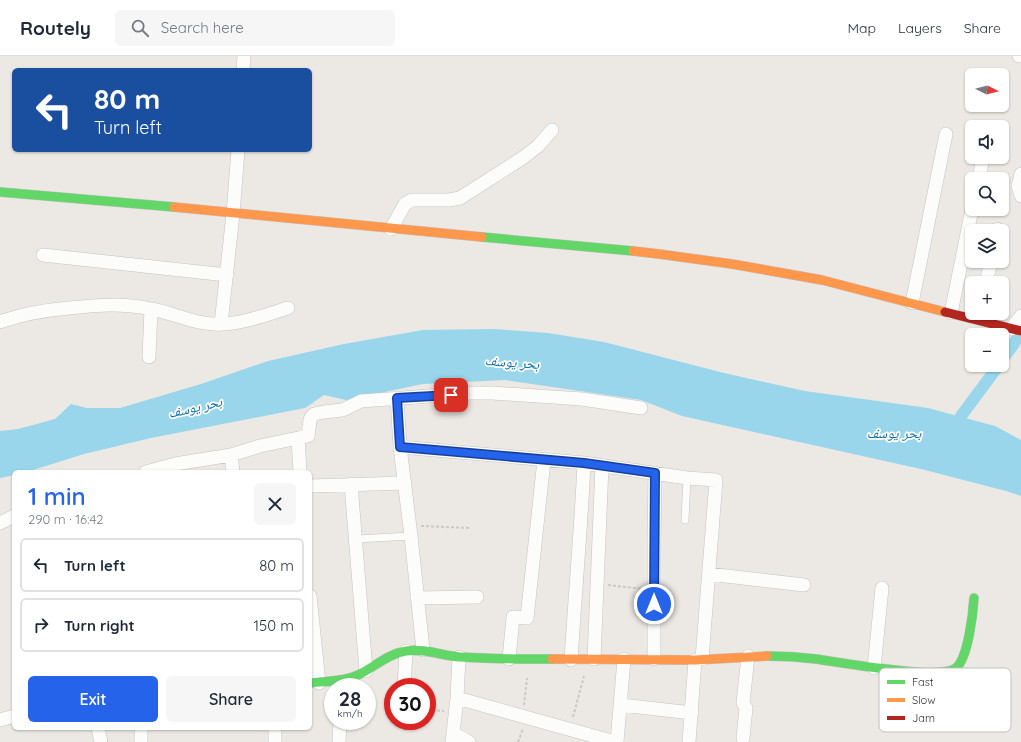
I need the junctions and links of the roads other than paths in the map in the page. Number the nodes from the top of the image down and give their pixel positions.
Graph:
1 (244, 56) edge
2 (243, 68) edge
3 (552, 130) dead end
4 (946, 134) dead end
5 (238, 152) edge
6 (1021, 174) edge
7 (0, 192) edge
8 (1021, 196) edge
9 (233, 214) junction
10 (971, 216) edge
11 (391, 229) junction
12 (43, 255) dead end
13 (227, 275) junction
14 (912, 303) junction
15 (288, 308) dead end
16 (151, 309) junction
17 (951, 313) junction
18 (965, 315) edge
19 (1021, 316) edge
20 (988, 320) edge
21 (0, 322) edge
22 (221, 324) junction
23 (1016, 330) edge
24 (149, 357) dead end
25 (397, 398) junction
26 (641, 408) dead end
27 (298, 438) junction
28 (400, 447) junction
29 (231, 456) junction
30 (544, 460) junction
31 (584, 463) junction
32 (602, 466) junction
33 (176, 468) edge
34 (160, 470) edge
35 (233, 470) edge
36 (300, 470) edge
37 (655, 473) junction
38 (687, 478) junction
39 (405, 482) junction
40 (352, 484) junction
41 (312, 486) edge
42 (12, 517) edge
43 (685, 520) dead end
44 (0, 523) edge
45 (410, 531) junction
46 (356, 539) junction
47 (709, 574) junction
48 (804, 585) dead end
49 (882, 588) dead end
50 (477, 597) dead end
51 (417, 598) junction
52 (974, 598) dead end
53 (312, 640) edge
54 (423, 650) junction
55 (406, 651) junction
56 (748, 656) junction
57 (459, 657) junction
58 (509, 659) junction
59 (594, 659) junction
60 (624, 659) junction
61 (654, 659) junction
62 (699, 659) junction
63 (571, 660) junction
64 (874, 668) junction
65 (879, 668) edge
66 (956, 668) edge
67 (366, 671) junction
68 (352, 678) edge
69 (404, 678) edge
70 (314, 683) edge
71 (324, 683) edge
72 (457, 698) junction
73 (621, 704) junction
74 (692, 713) junction
75 (12, 717) edge
76 (0, 720) edge
77 (98, 730) edge
78 (141, 730) edge
79 (275, 730) edge
80 (340, 730) edge
81 (453, 738) edge
82 (743, 738) dead end
83 (101, 742) edge
84 (141, 742) edge
85 (274, 742) edge
86 (339, 742) edge
87 (469, 742) edge
88 (616, 742) edge
89 (689, 742) edge

1 - 2 street
3 - 11 street
4 - 14 street
5 - 9 street
6 - 8 street
7 - 9 street
9 - 11 street
9 - 13 street
10 - 17 street
11 - 14 street
12 - 13 street
13 - 22 street
14 - 17 street
15 - 22 street
16 - 21 street
16 - 22 street
16 - 24 street
17 - 18 street
19 - 23 street
20 - 23 street
25 - 26 street
25 - 27 street
25 - 28 street
27 - 29 street
27 - 36 street
28 - 30 street
28 - 39 street
29 - 33 street
29 - 35 street
30 - 31 street
30 - 58 street
31 - 32 street
31 - 63 street
32 - 37 street
32 - 59 street
33 - 34 street
37 - 38 street
37 - 61 street
38 - 43 lane
38 - 47 street
39 - 40 street
39 - 45 street
40 - 41 street
40 - 46 street
42 - 44 street
45 - 46 lane
45 - 51 street
46 - 67 street
47 - 48 street
47 - 62 street
49 - 64 street
50 - 51 street
51 - 54 street
52 - 66 street
53 - 70 street
54 - 55 street
54 - 57 street
55 - 67 street
55 - 69 street
56 - 62 street
56 - 64 street
56 - 82 street
57 - 58 street
57 - 72 street
58 - 63 street
59 - 60 street
59 - 63 street
60 - 61 street
60 - 73 street
61 - 62 street
62 - 74 street
64 - 65 street
67 - 68 street
70 - 71 street
72 - 81 street
72 - 88 street
73 - 74 street
73 - 88 street
74 - 89 street
75 - 76 street
77 - 83 street
78 - 84 street
79 - 85 street
80 - 86 street
81 - 87 street

